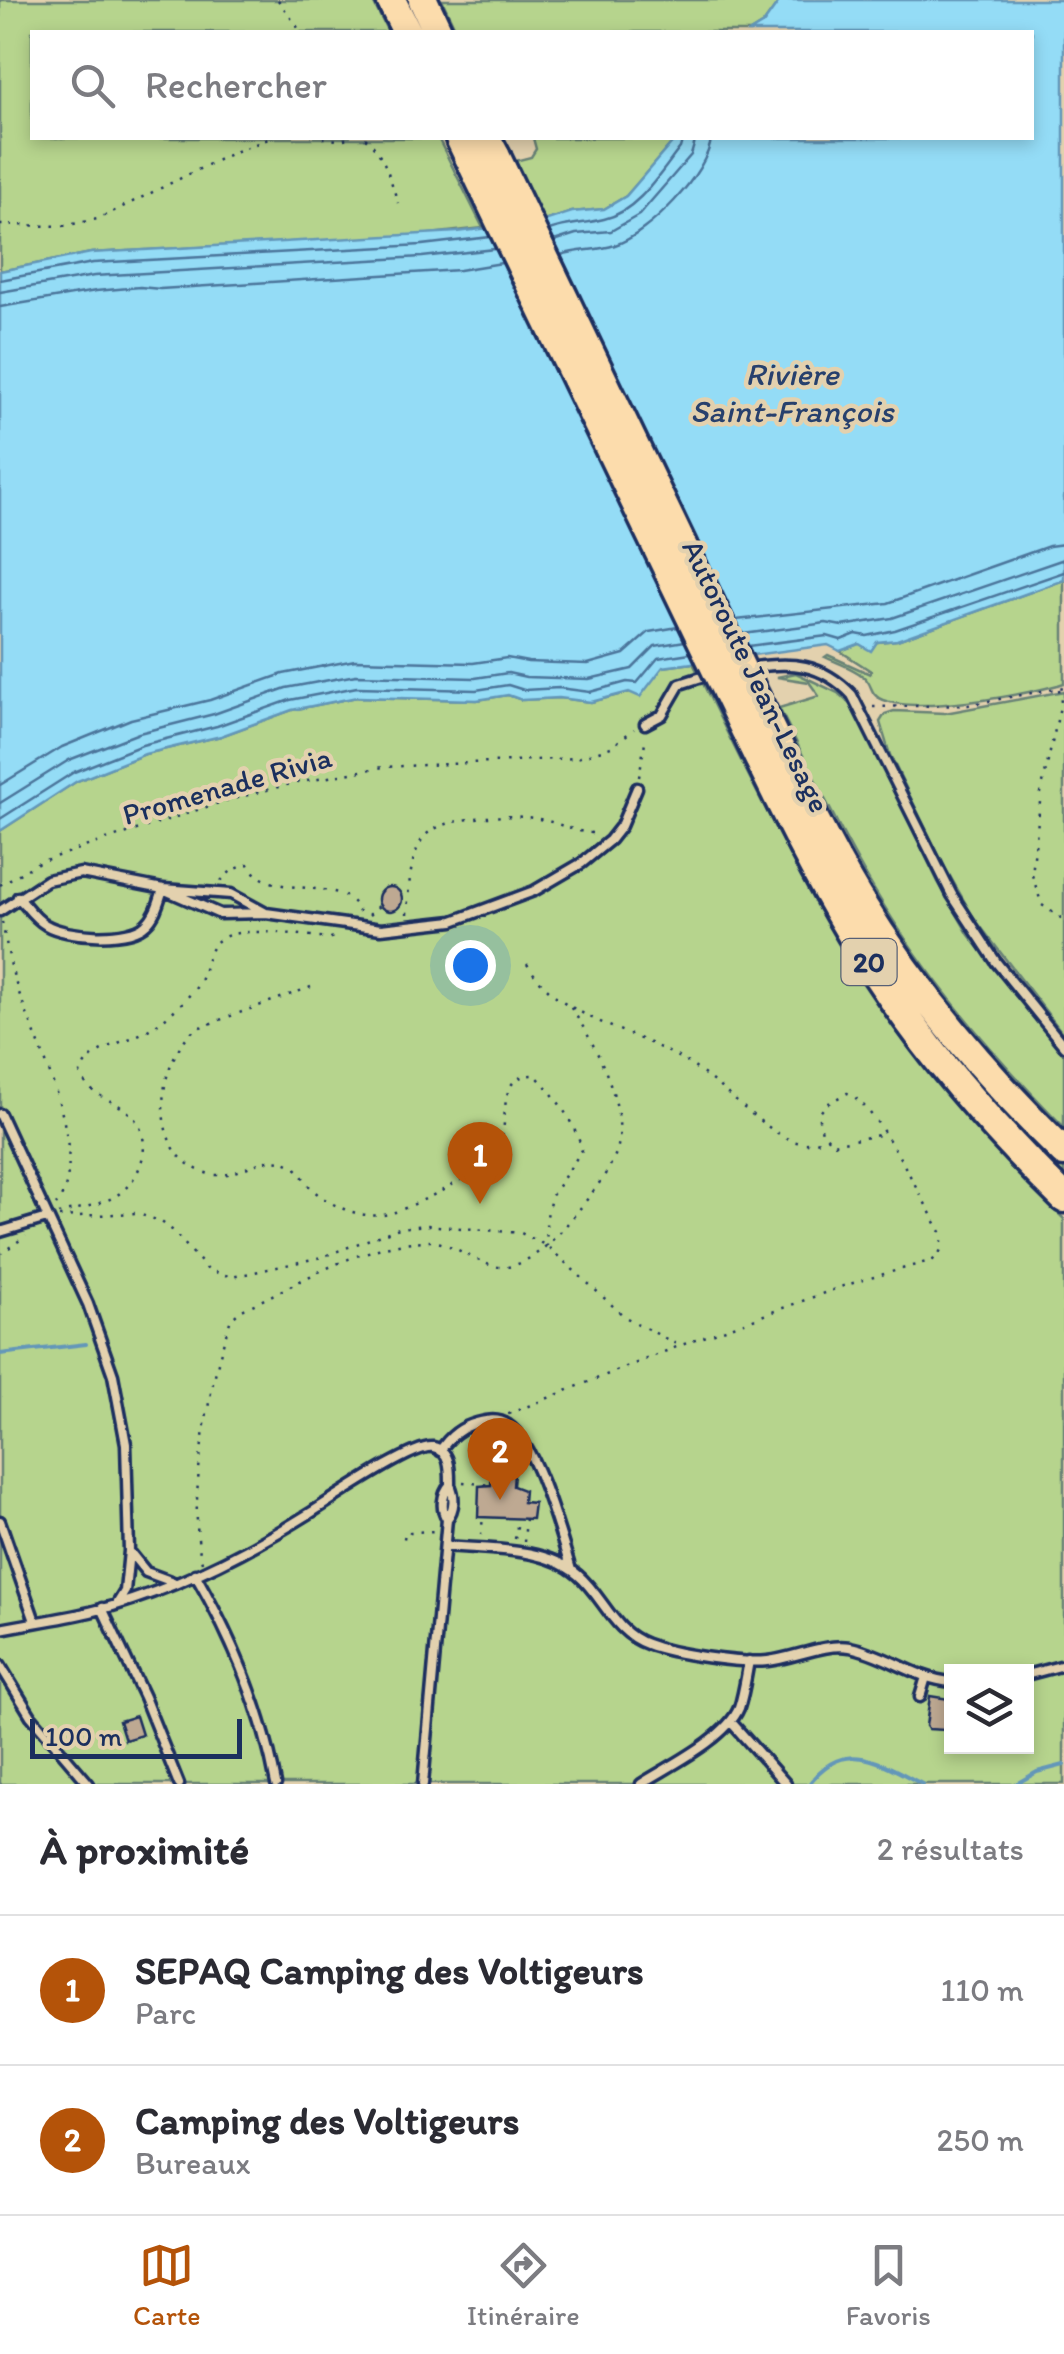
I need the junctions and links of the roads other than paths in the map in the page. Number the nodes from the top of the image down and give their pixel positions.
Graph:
1 (391, 0) edge
2 (423, 0) edge
3 (406, 30) edge
4 (437, 30) edge
5 (478, 148) edge
6 (738, 689) junction
7 (645, 724) road end
8 (637, 788) dead end
9 (163, 889) junction
10 (18, 897) junction
11 (0, 913) edge
12 (266, 914) junction
13 (1064, 1046) edge
14 (0, 1114) edge
15 (1064, 1152) edge
16 (1064, 1198) edge
17 (47, 1218) junction
18 (0, 1232) edge
19 (440, 1450) junction
20 (0, 1521) edge
21 (445, 1546) junction
22 (128, 1551) junction
23 (571, 1570) junction
24 (199, 1572) junction
25 (173, 1582) junction
26 (117, 1604) junction
27 (102, 1608) junction
28 (36, 1622) junction
29 (0, 1628) edge
30 (874, 1655) junction
31 (749, 1662) junction
32 (0, 1665) edge
33 (1064, 1665) edge
34 (870, 1670) dead end
35 (1034, 1673) edge
36 (926, 1676) junction
37 (944, 1680) edge
38 (920, 1697) dead end
39 (731, 1722) junction
40 (89, 1784) edge
41 (179, 1784) edge
42 (276, 1784) edge
43 (423, 1784) edge
44 (641, 1784) edge
45 (786, 1784) edge

1 - 3 highway
2 - 4 highway
5 - 6 highway, Autoroute Jean-Lesage / 20, bridge
6 - 15 highway, Autoroute Jean-Lesage / 20
6 - 16 highway, Autoroute Jean-Lesage / 20
7 - 13 lane
8 - 12 lane
9 - 10 lane
9 - 10 lane
9 - 12 lane
9 - 12 lane
10 - 11 lane
14 - 17 lane
17 - 18 lane
17 - 22 lane
19 - 21 lane
19 - 23 lane
19 - 24 lane
20 - 28 lane
21 - 23 lane
21 - 43 lane
22 - 25 lane
22 - 26 lane
23 - 31 lane
24 - 25 lane
24 - 42 lane
25 - 26 lane
26 - 27 lane
27 - 28 lane
27 - 41 lane
28 - 29 lane
30 - 31 lane
30 - 34 lane
30 - 36 lane
31 - 39 lane
32 - 40 lane
33 - 35 lane
36 - 37 lane
36 - 38 lane
39 - 44 lane
39 - 45 lane

